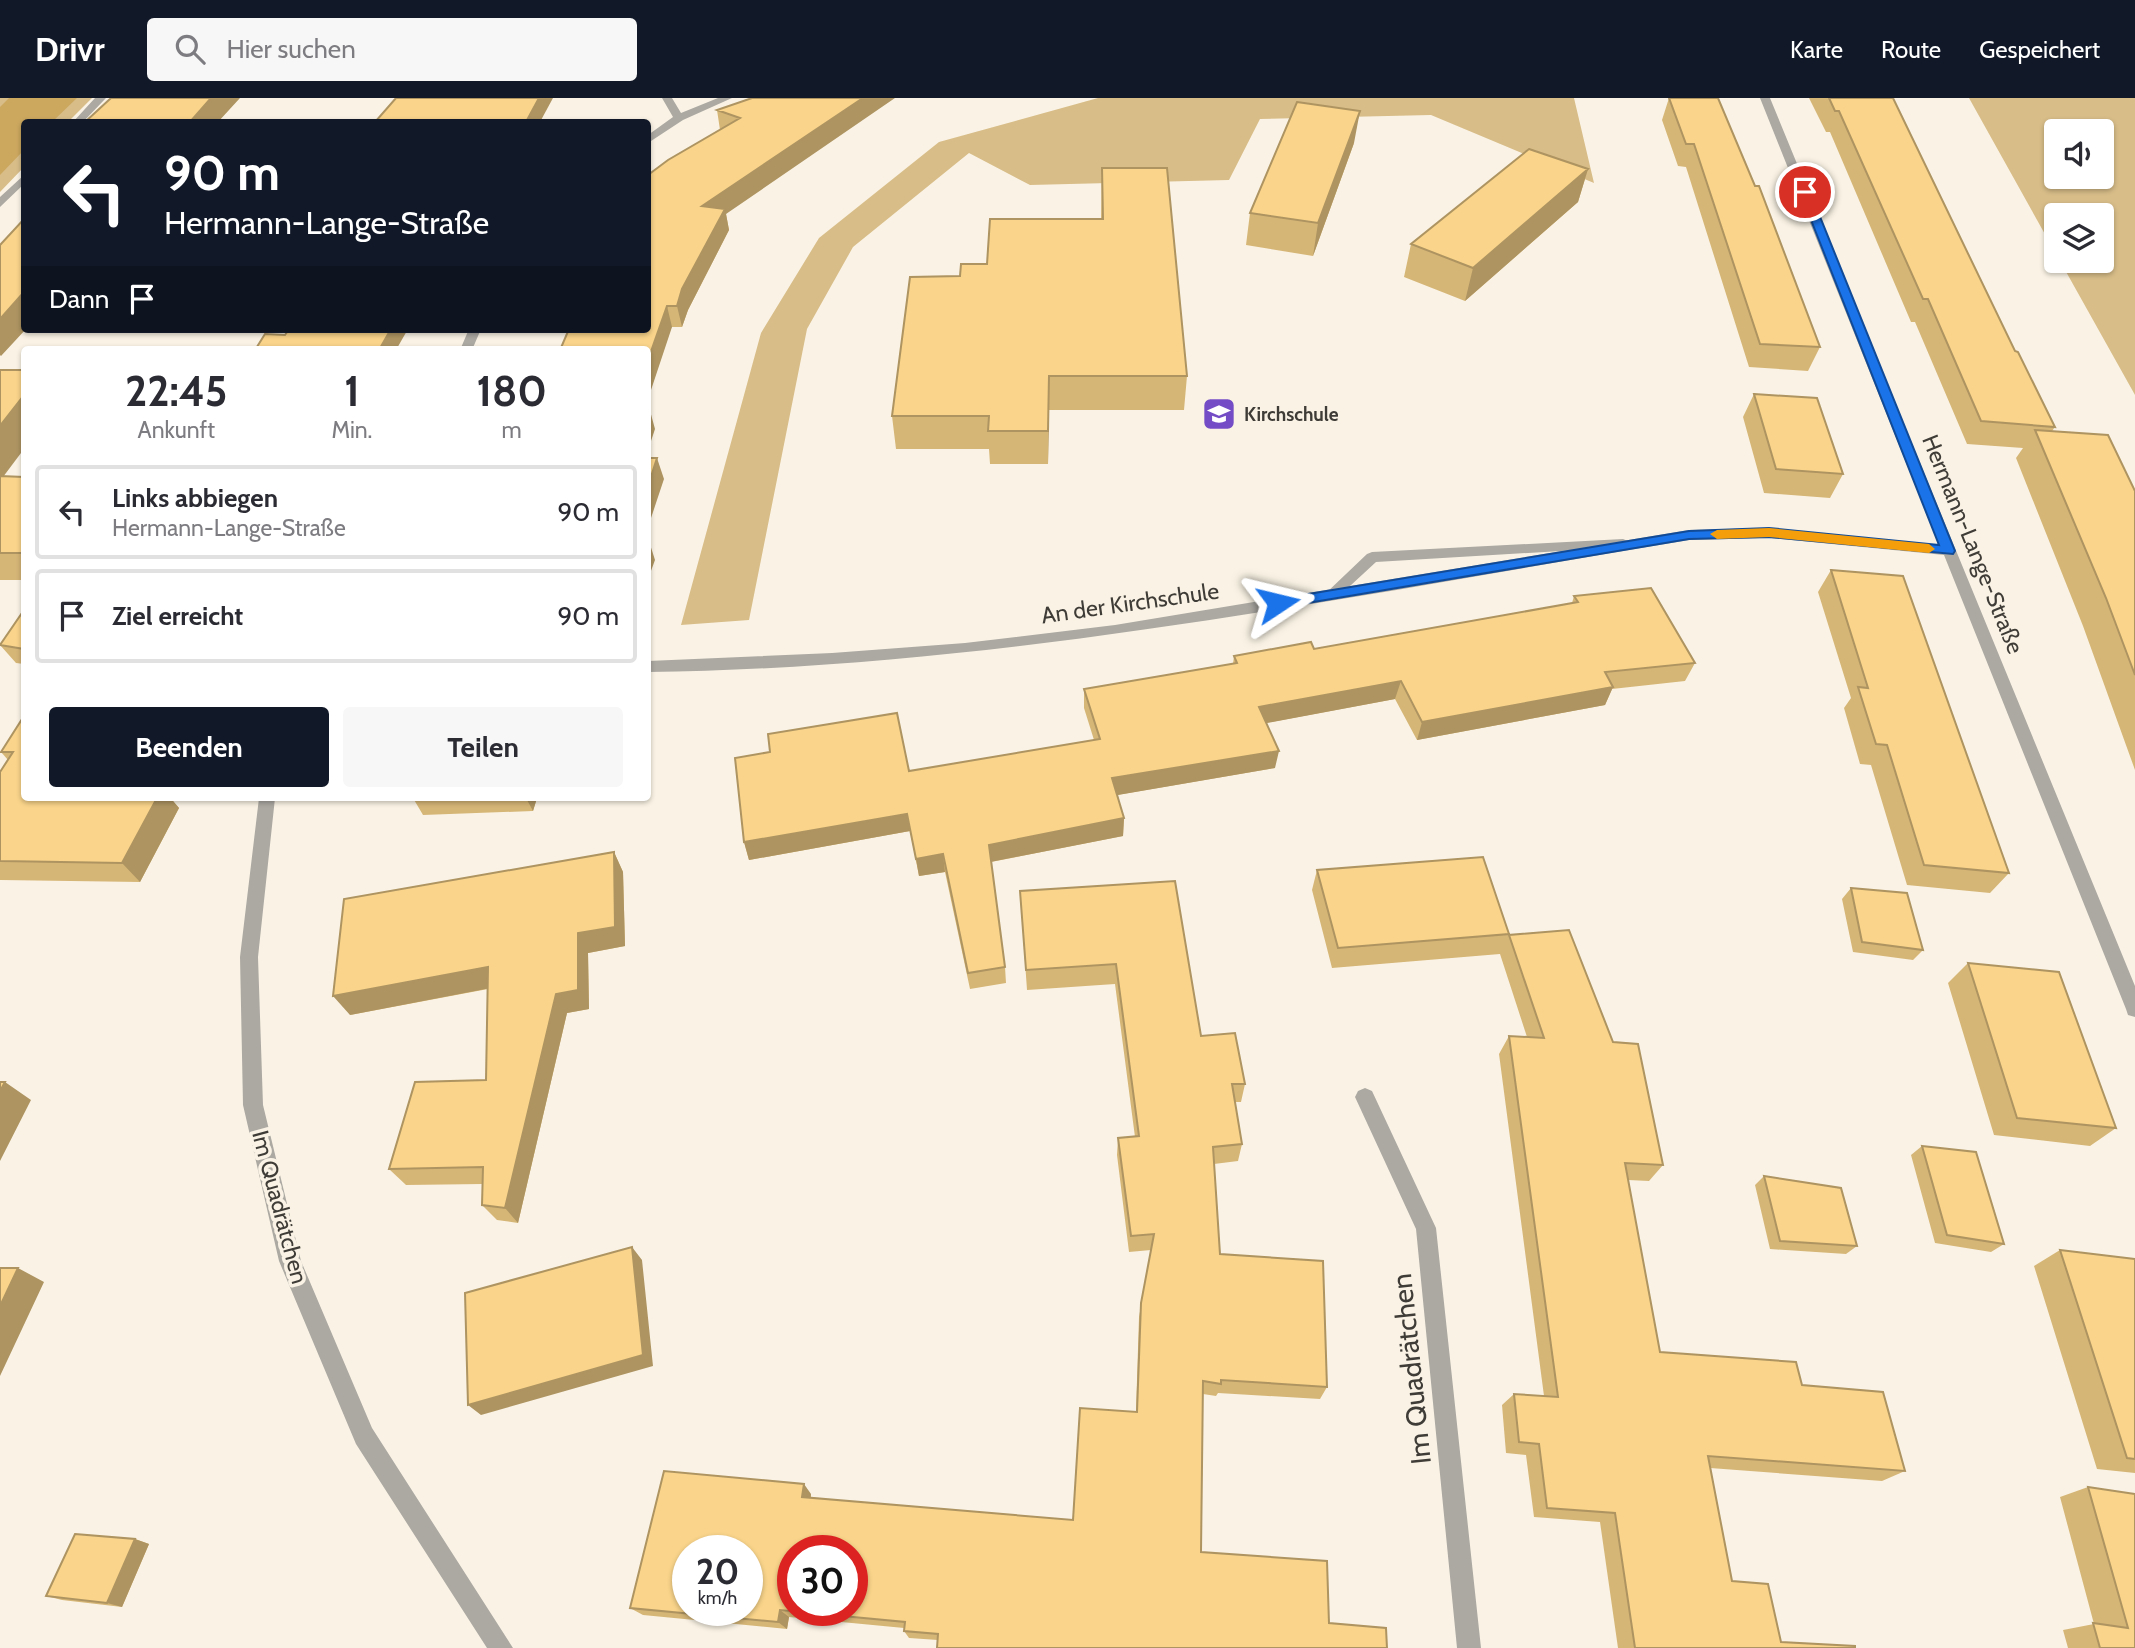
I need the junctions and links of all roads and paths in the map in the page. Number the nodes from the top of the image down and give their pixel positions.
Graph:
1 (101, 98) edge
2 (667, 98) edge
3 (727, 98) edge
4 (1765, 98) edge
5 (679, 118) junction
6 (81, 119) edge
7 (651, 138) edge
8 (21, 181) edge
9 (0, 204) edge
10 (1647, 542) junction
11 (1948, 551) junction
12 (1332, 594) junction
13 (651, 667) edge
14 (267, 801) edge
15 (2135, 1009) edge
16 (1365, 1097) dead end
17 (501, 1648) edge
18 (1469, 1648) edge

1 - 6 street
2 - 5 street
3 - 5 street
4 - 11 street, Hermann-Lange-Straße
5 - 7 street
8 - 9 street
10 - 11 street, An der Kirchschule
10 - 12 street, An der Kirchschule
10 - 12 street
11 - 15 street, Hermann-Lange-Straße
12 - 13 street, An der Kirchschule
14 - 17 street, Im Quadrätchen
16 - 18 street, Im Quadrätchen

